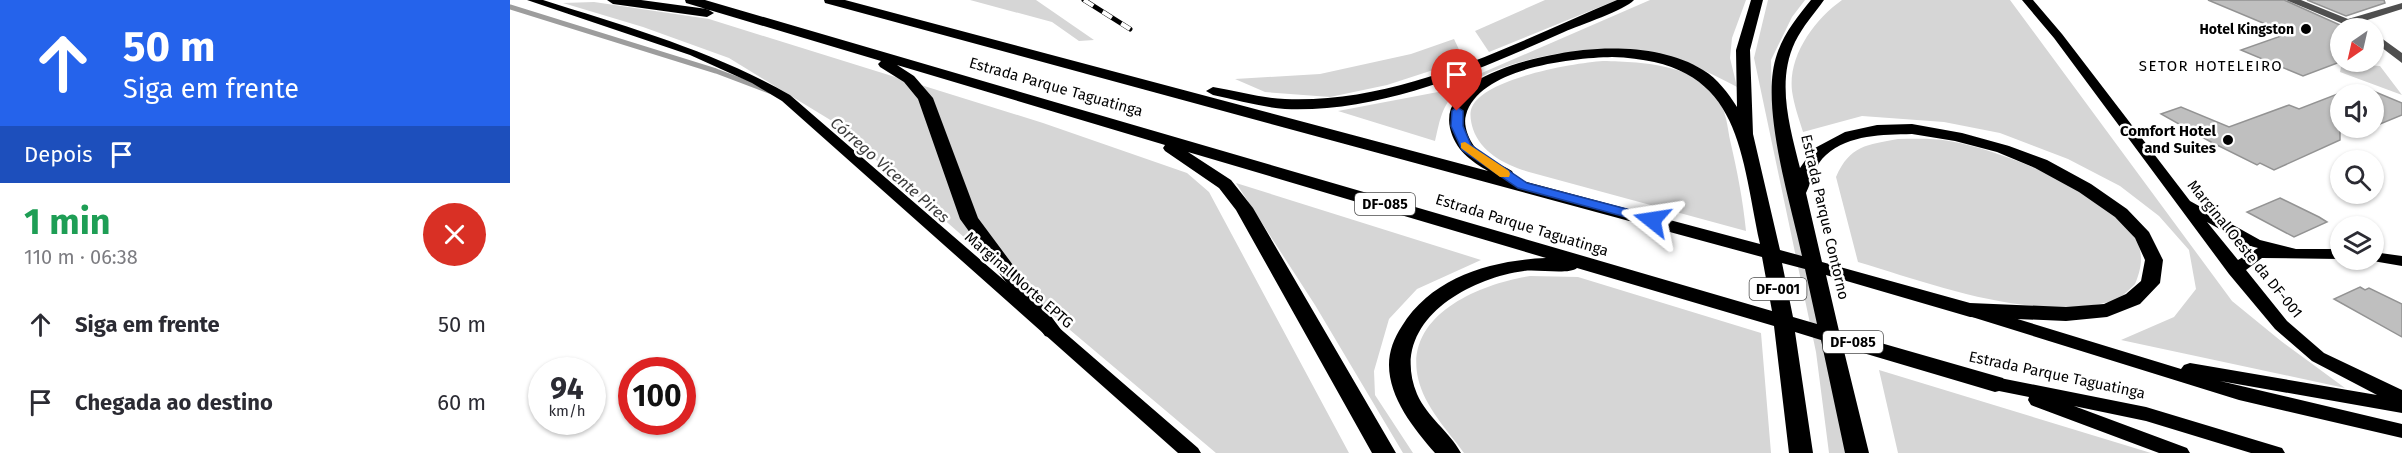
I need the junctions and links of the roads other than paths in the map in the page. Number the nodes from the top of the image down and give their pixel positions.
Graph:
1 (532, 0) edge
2 (613, 0) edge
3 (692, 0) edge
4 (830, 0) edge
5 (848, 0) edge
6 (1628, 0) edge
7 (1757, 0) edge
8 (1818, 0) edge
9 (2027, 0) edge
10 (2291, 0) edge
11 (2402, 6) edge
12 (864, 9) junction
13 (2338, 18) edge
14 (2362, 18) edge
15 (767, 22) junction
16 (2384, 44) edge
17 (863, 51) junction
18 (2402, 59) edge
19 (1090, 68) junction
20 (1745, 134) junction
21 (1152, 136) junction
22 (1522, 185) junction
23 (1798, 191) junction
24 (2183, 202) junction
25 (2291, 252) junction
26 (2330, 254) edge
27 (2384, 259) edge
28 (2402, 261) edge
29 (2235, 270) junction
30 (1617, 274) junction
31 (1970, 310) junction
32 (1052, 331) junction
33 (2131, 358) junction
34 (1995, 384) junction
35 (2402, 398) edge
36 (2402, 406) edge
37 (2402, 431) edge
38 (1798, 450) edge
39 (1191, 453) edge
40 (1384, 453) edge
41 (1449, 453) edge
42 (1857, 453) edge
43 (2180, 453) edge
44 (2275, 453) edge

1 - 32 main road, Marginal Norte EPTG
2 - 15 highway
3 - 15 highway, Estrada Parque Taguatinga / DF-085
4 - 12 highway, Estrada Parque Taguatinga
5 - 12 main road
6 - 19 highway
7 - 20 highway, DF-001
8 - 23 highway, Estrada Parque Contorno / DF-001
9 - 24 main road, Marginal Oeste da DF-001
10 - 13 street
11 - 14 street
12 - 19 highway, Estrada Parque Taguatinga
15 - 17 highway, Estrada Parque Taguatinga / DF-085
16 - 18 street
17 - 21 highway, Estrada Parque Taguatinga / DF-085
17 - 32 highway
19 - 22 highway, Estrada Parque Taguatinga
20 - 22 highway
20 - 38 highway, DF-001
21 - 30 highway, Estrada Parque Taguatinga / DF-085
21 - 40 highway
22 - 31 highway, Estrada Parque Taguatinga
23 - 31 highway
23 - 42 highway, Estrada Parque Contorno / DF-001
24 - 25 main road
24 - 29 main road, Marginal Oeste da DF-001
25 - 26 main road
25 - 29 main road
27 - 28 main road
29 - 35 main road, Marginal Oeste da DF-001
30 - 34 highway, Estrada Parque Taguatinga / DF-085
30 - 41 highway
31 - 33 main road, Estrada Parque Taguatinga
32 - 39 main road, Marginal Norte EPTG
33 - 36 main road
33 - 37 main road, Estrada Parque Taguatinga
34 - 43 main road, DF-085
34 - 44 main road, Estrada Parque Taguatinga / DF-085

